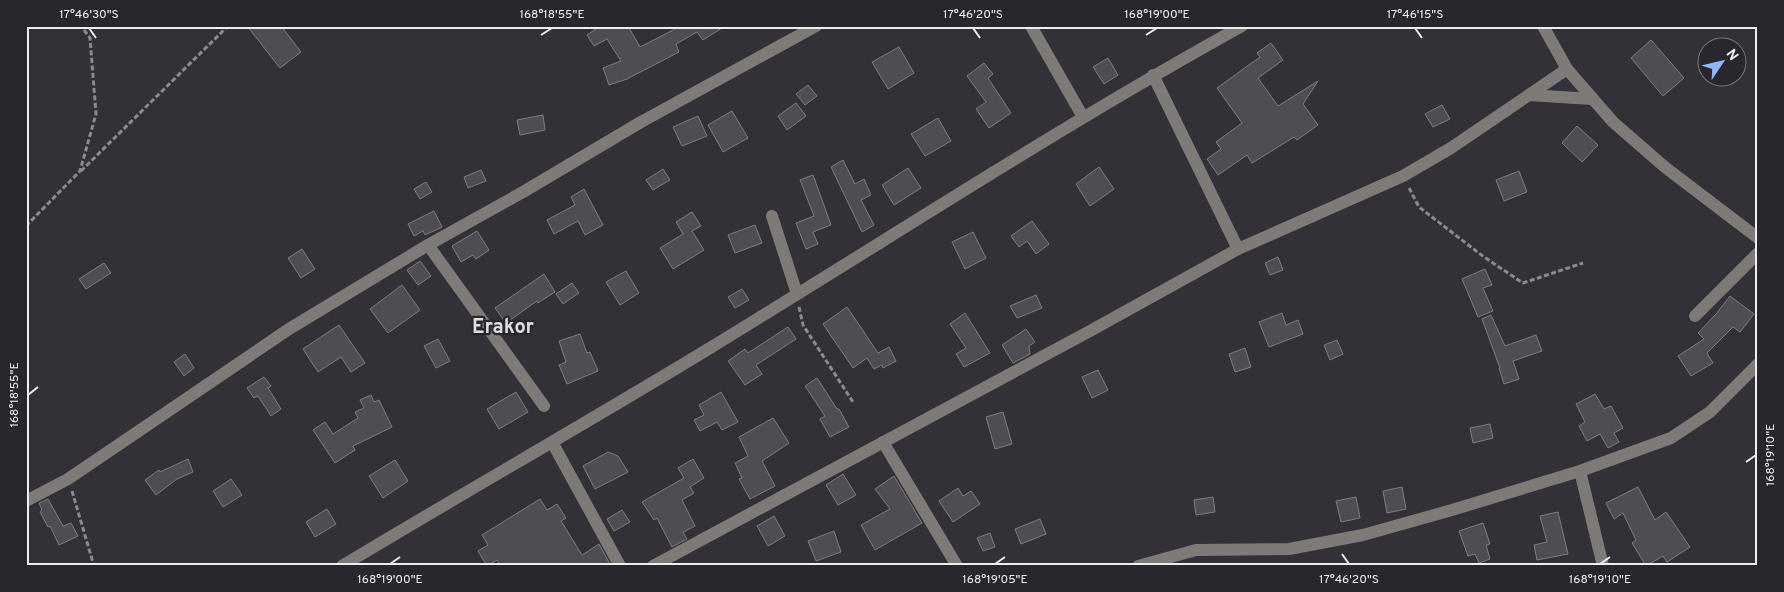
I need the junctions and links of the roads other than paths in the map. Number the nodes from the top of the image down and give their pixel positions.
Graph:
1 (816, 26) edge
2 (1031, 26) edge
3 (1242, 26) edge
4 (1542, 26) edge
5 (1567, 68) junction
6 (1153, 75) junction
7 (1529, 95) junction
8 (1592, 98) junction
9 (1083, 117) junction
10 (772, 216) dead end
11 (1758, 238) edge
12 (428, 244) junction
13 (1238, 249) junction
14 (1758, 253) edge
15 (797, 294) junction
16 (1695, 316) dead end
17 (1758, 364) edge
18 (544, 406) dead end
19 (552, 442) junction
20 (883, 442) junction
21 (1580, 471) junction
22 (26, 500) edge
23 (342, 566) edge
24 (620, 566) edge
25 (653, 566) edge
26 (957, 566) edge
27 (1138, 566) edge
28 (1603, 566) edge

1 - 12 street
2 - 9 street
3 - 6 street
4 - 5 street
5 - 7 street
5 - 8 street
6 - 9 street
6 - 13 street
7 - 8 street
7 - 13 street
8 - 11 street
9 - 15 street
10 - 15 street
12 - 18 street
12 - 22 street
13 - 20 street
14 - 16 street
15 - 19 street
17 - 21 street
19 - 23 street
19 - 24 street
20 - 25 street
20 - 26 street
21 - 27 street
21 - 28 street

